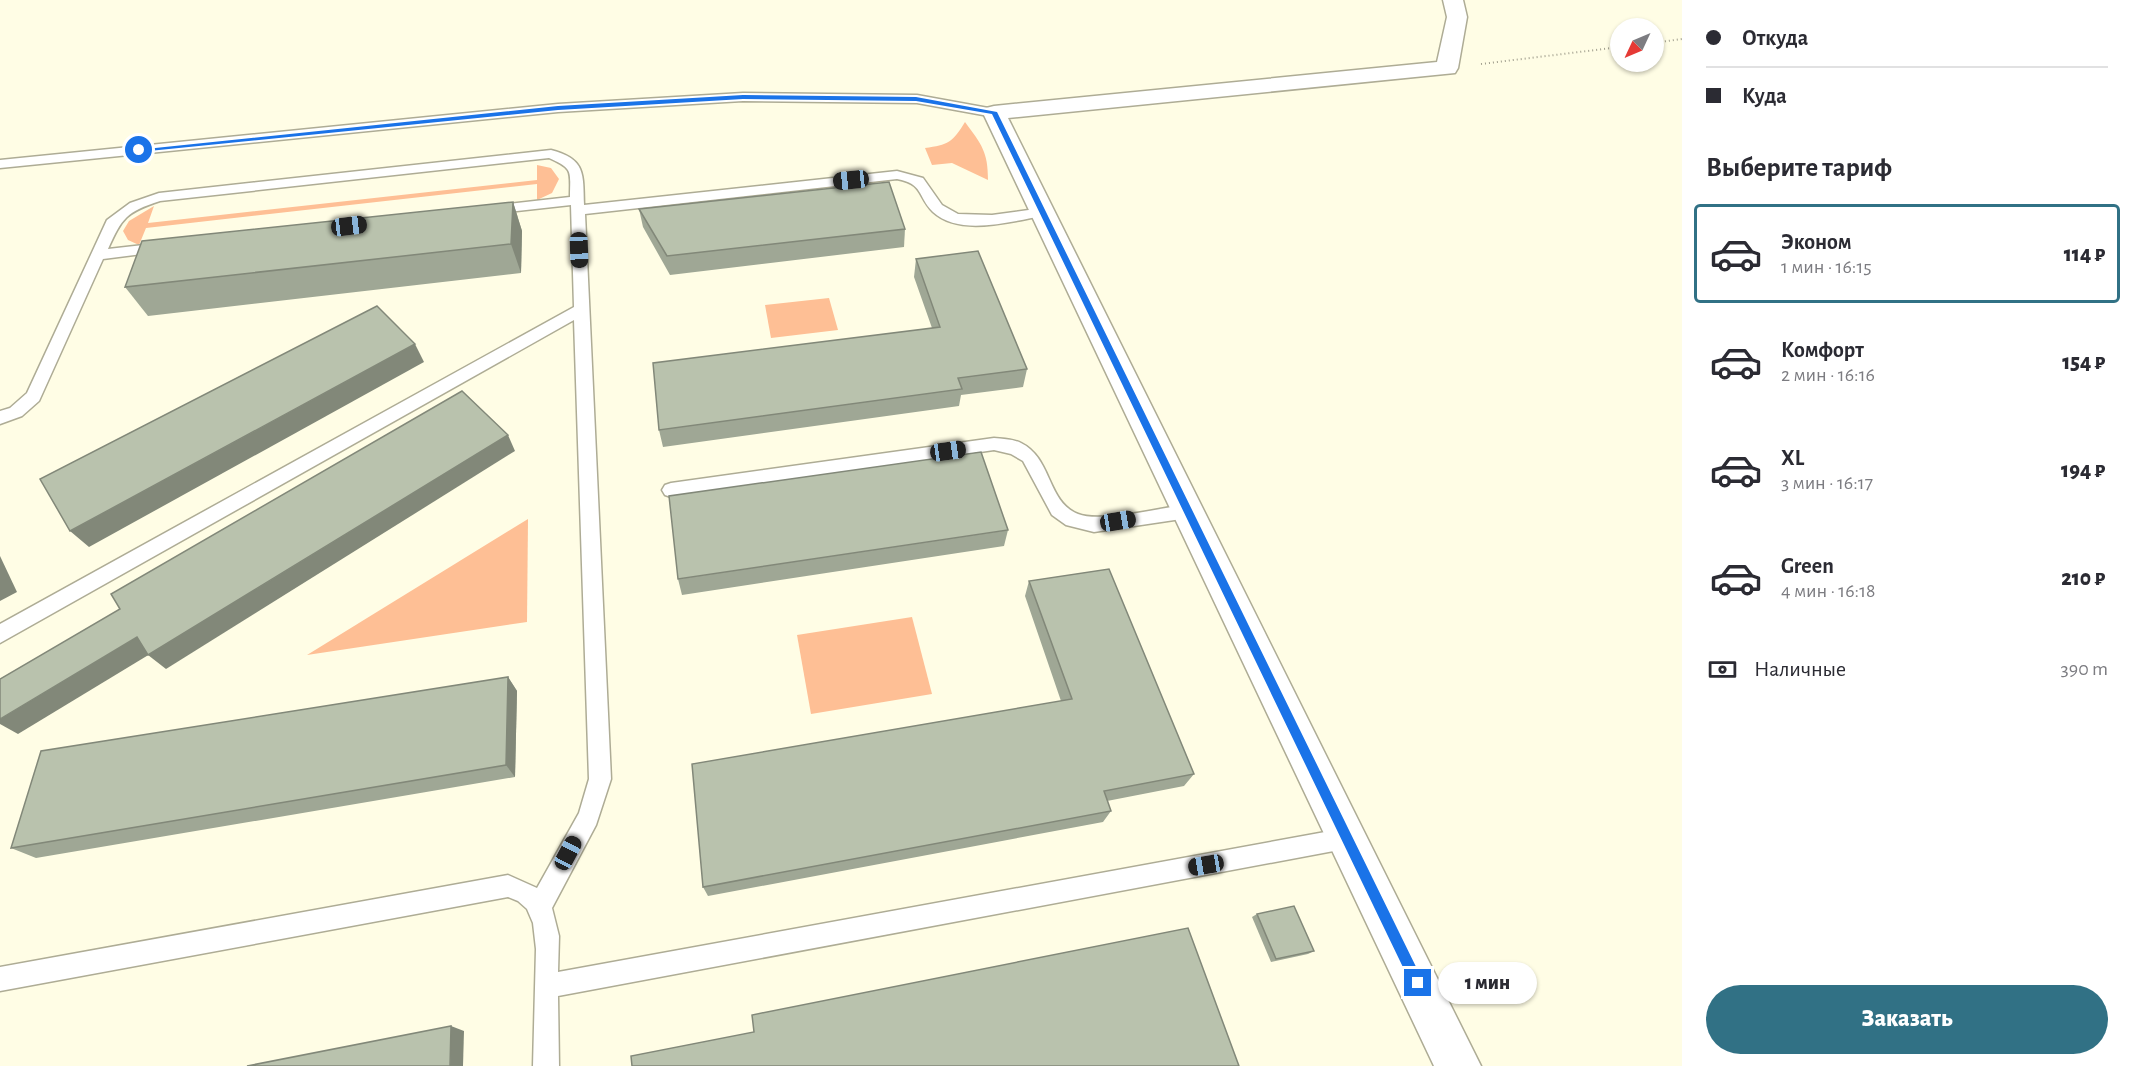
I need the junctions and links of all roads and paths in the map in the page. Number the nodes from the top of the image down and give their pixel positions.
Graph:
1 (1453, 0) edge
2 (1682, 39) edge
3 (1664, 41) edge
4 (1610, 48) edge
5 (1447, 68) junction
6 (994, 113) junction
7 (0, 164) edge
8 (578, 205) junction
9 (472, 212) edge
10 (1043, 213) junction
11 (180, 246) edge
12 (99, 255) junction
13 (582, 309) junction
14 (0, 418) edge
15 (671, 490) dead end
16 (1188, 511) junction
17 (0, 634) edge
18 (1347, 839) junction
19 (540, 906) junction
20 (0, 979) edge
21 (546, 986) junction
22 (546, 1066) edge
23 (1458, 1066) edge

1 - 5 street
2 - 3 path
4 - 5 path
5 - 6 street
6 - 7 lane
6 - 10 street
8 - 9 lane
8 - 10 lane
8 - 12 lane
8 - 13 lane
10 - 16 street
11 - 12 lane
12 - 14 lane
13 - 17 lane
13 - 19 lane
15 - 16 lane
16 - 18 street
18 - 21 lane
18 - 23 street
19 - 20 lane
19 - 21 lane
21 - 22 lane

